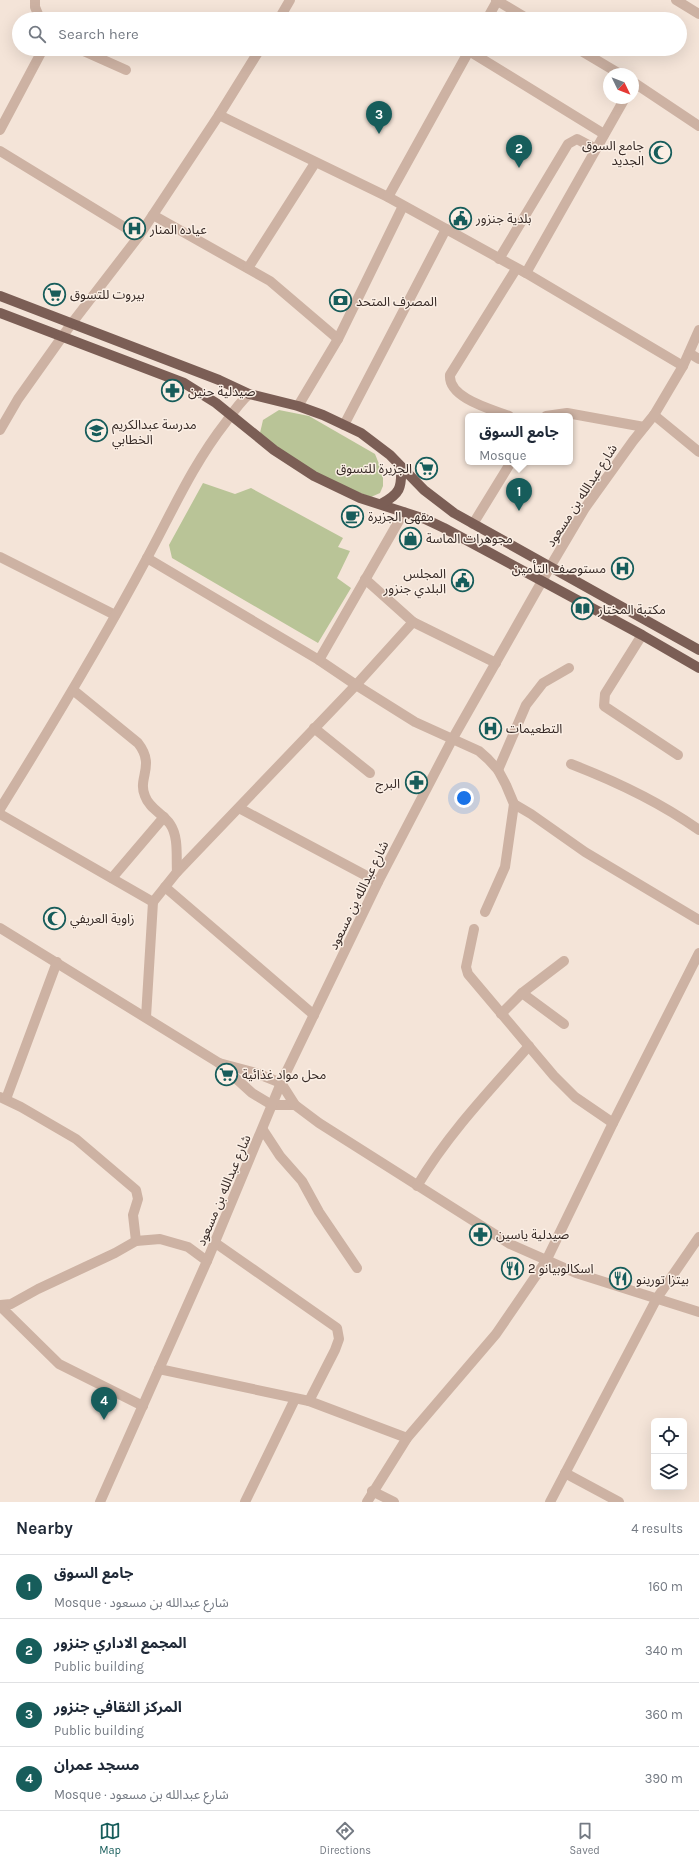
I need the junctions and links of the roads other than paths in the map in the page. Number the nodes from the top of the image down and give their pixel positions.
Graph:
1 (35, 0) edge
2 (290, 0) edge
3 (496, 0) edge
4 (676, 0) edge
5 (36, 12) edge
6 (283, 12) edge
7 (490, 12) edge
8 (516, 12) edge
9 (699, 14) edge
10 (40, 56) edge
11 (95, 56) edge
12 (256, 56) edge
13 (467, 56) edge
14 (480, 56) edge
15 (590, 56) edge
16 (610, 68) edge
17 (126, 70) dead end
18 (639, 87) edge
19 (622, 104) edge
20 (219, 115) junction
21 (698, 122) edge
22 (0, 130) edge
23 (604, 134) junction
24 (596, 149) junction
25 (0, 151) edge
26 (315, 163) junction
27 (388, 197) junction
28 (403, 206) junction
29 (153, 215) junction
30 (446, 229) junction
31 (139, 236) junction
32 (499, 259) junction
33 (248, 268) junction
34 (521, 271) junction
35 (0, 296) edge
36 (0, 313) edge
37 (72, 323) junction
38 (699, 330) edge
39 (62, 337) junction
40 (338, 339) junction
41 (689, 353) junction
42 (699, 359) edge
43 (683, 366) junction
44 (249, 394) junction
45 (298, 406) junction
46 (502, 413) edge
47 (573, 414) edge
48 (654, 415) junction
49 (230, 416) junction
50 (344, 425) junction
51 (644, 428) junction
52 (0, 430) edge
53 (699, 452) edge
54 (509, 465) edge
55 (401, 467) junction
56 (381, 504) junction
57 (404, 512) junction
58 (473, 524) junction
59 (0, 557) edge
60 (147, 558) junction
61 (550, 567) junction
62 (365, 579) junction
63 (542, 582) junction
64 (115, 615) junction
65 (413, 622) junction
66 (642, 635) junction
67 (699, 650) edge
68 (320, 660) junction
69 (496, 663) junction
70 (569, 668) dead end
71 (699, 668) edge
72 (356, 685) junction
73 (73, 690) junction
74 (314, 728) junction
75 (453, 738) junction
76 (678, 755) dead end
77 (571, 764) dead end
78 (498, 770) junction
79 (370, 774) dead end
80 (514, 804) junction
81 (239, 808) junction
82 (0, 809) edge
83 (0, 814) edge
84 (164, 817) junction
85 (699, 830) edge
86 (177, 872) junction
87 (112, 878) junction
88 (378, 882) junction
89 (165, 887) junction
90 (153, 902) junction
91 (485, 912) dead end
92 (699, 920) edge
93 (0, 928) edge
94 (474, 929) dead end
95 (698, 958) edge
96 (564, 961) dead end
97 (57, 962) junction
98 (522, 993) junction
99 (501, 1014) junction
100 (314, 1015) junction
101 (146, 1017) junction
102 (564, 1024) dead end
103 (529, 1046) junction
104 (219, 1063) junction
105 (281, 1083) junction
106 (3, 1098) edge
107 (272, 1105) junction
108 (295, 1105) junction
109 (613, 1123) junction
110 (263, 1130) junction
111 (417, 1186) junction
112 (699, 1237) edge
113 (136, 1241) junction
114 (214, 1242) junction
115 (207, 1261) junction
116 (546, 1261) junction
117 (357, 1268) dead end
118 (657, 1298) junction
119 (0, 1306) edge
120 (699, 1312) edge
121 (159, 1369) junction
122 (295, 1399) junction
123 (309, 1401) junction
124 (143, 1406) junction
125 (407, 1438) junction
126 (566, 1473) junction
127 (372, 1491) junction
128 (100, 1502) edge
129 (245, 1502) edge
130 (367, 1502) edge
131 (394, 1502) edge
132 (550, 1502) edge
133 (619, 1502) edge

1 - 5 street
2 - 6 street
3 - 7 street
3 - 8 street
4 - 9 street
10 - 22 street
11 - 17 street
12 - 20 street
13 - 27 street
14 - 23 street
15 - 16 street
18 - 21 street
19 - 23 street
20 - 26 street
20 - 29 street
23 - 24 street
24 - 32 street
24 - 34 street
25 - 31 street
26 - 27 street
26 - 33 street
27 - 28 street
28 - 30 street
28 - 40 street
29 - 31 street
29 - 33 street
30 - 32 street
30 - 50 street
31 - 37 street
32 - 34 street
33 - 40 street
34 - 43 street
34 - 46 street
35 - 37 main road
36 - 39 main road
37 - 39 street
37 - 44 main road
38 - 41 street, شارع عبدالله بن مسعود
39 - 49 main road
39 - 52 street
40 - 45 street
41 - 42 street
41 - 43 street, شارع عبدالله بن مسعود
43 - 48 street, شارع عبدالله بن مسعود
44 - 45 main road
44 - 49 street
45 - 50 main road
47 - 51 street
48 - 51 street, شارع عبدالله بن مسعود
48 - 53 street
49 - 56 main road
49 - 60 street
50 - 55 main road
51 - 61 street, شارع عبدالله بن مسعود
54 - 58 street
55 - 56 main road
55 - 58 main road
56 - 57 main road
57 - 62 street
57 - 63 main road
58 - 61 main road
59 - 64 street
60 - 64 street
60 - 68 street
61 - 63 street, شارع عبدالله بن مسعود
61 - 67 main road
62 - 65 street
62 - 68 street
63 - 66 main road
63 - 69 street, شارع عبدالله بن مسعود
64 - 73 street
65 - 69 street
65 - 72 street
66 - 71 main road
66 - 76 street
68 - 72 street
69 - 75 street, شارع عبدالله بن مسعود
70 - 78 street
72 - 74 street
72 - 75 street
73 - 82 street
73 - 84 street
74 - 79 street
74 - 81 street
75 - 78 street
75 - 88 street, شارع عبدالله بن مسعود
77 - 85 street
78 - 80 street
80 - 91 street
80 - 92 street
81 - 86 street
81 - 88 street
83 - 87 street
84 - 86 street
84 - 87 street
86 - 89 street
87 - 90 street
88 - 100 street, شارع عبدالله بن مسعود
89 - 90 street
89 - 100 street
90 - 101 street
93 - 97 street
94 - 99 street
95 - 109 street
96 - 98 street
97 - 101 street
97 - 106 street
98 - 99 street
98 - 102 street
99 - 103 street
100 - 105 street, شارع عبدالله بن مسعود
101 - 104 street
103 - 109 street
103 - 111 street
104 - 105 street
104 - 107 street
105 - 107 street, شارع عبدالله بن مسعود
105 - 108 street
106 - 113 street
107 - 108 street
107 - 110 street, شارع عبدالله بن مسعود
108 - 111 street
109 - 116 street
110 - 114 street, شارع عبدالله بن مسعود
110 - 117 street
111 - 116 street
112 - 118 street
113 - 115 street
113 - 119 street
114 - 115 street, شارع عبدالله بن مسعود
114 - 123 street
115 - 121 street, شارع عبدالله بن مسعود
116 - 118 street
116 - 125 street
118 - 120 street
118 - 126 street
119 - 124 street
121 - 122 street
121 - 124 street, شارع عبدالله بن مسعود
122 - 123 street
122 - 129 street
123 - 125 street
124 - 128 street, شارع عبدالله بن مسعود
125 - 127 street
126 - 132 street
126 - 133 street
127 - 130 street
127 - 131 street

